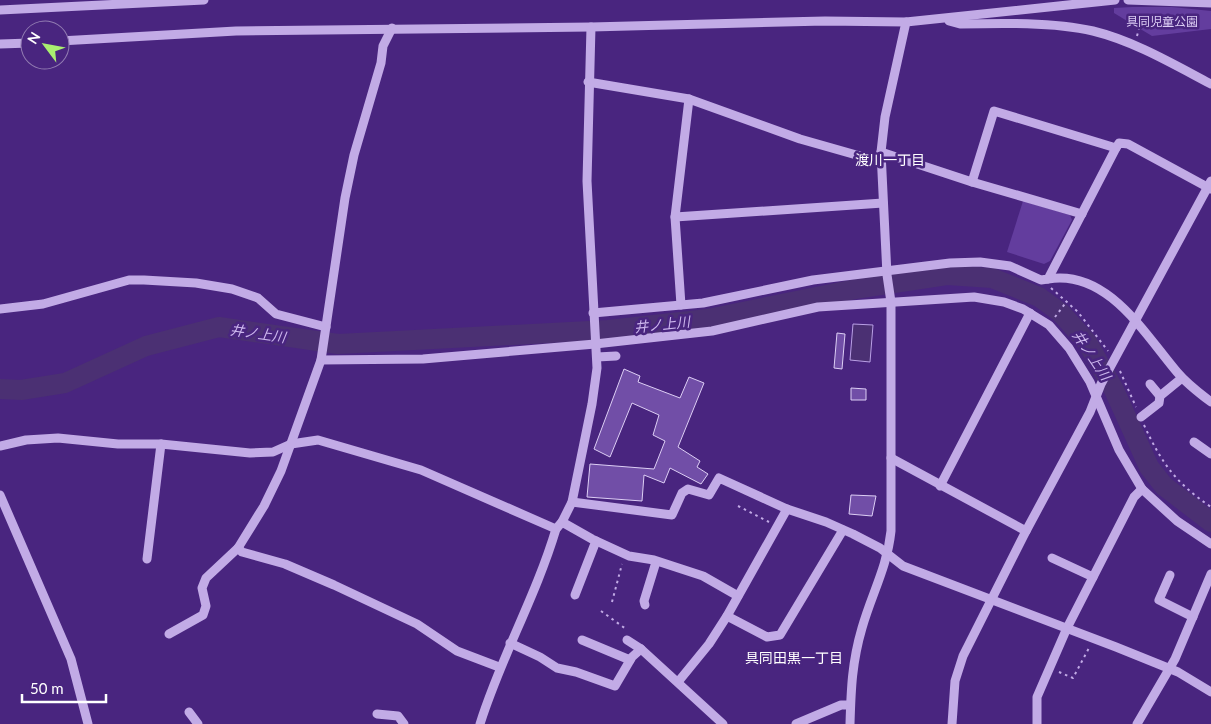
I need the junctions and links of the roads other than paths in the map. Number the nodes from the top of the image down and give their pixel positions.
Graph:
1 (204, 0) edge
2 (1114, 0) edge
3 (1128, 0) edge
4 (1146, 0) edge
5 (1211, 3) edge
6 (0, 10) edge
7 (944, 19) junction
8 (906, 22) junction
9 (591, 27) junction
10 (392, 28) junction
11 (70, 40) edge
12 (20, 43) edge
13 (0, 44) edge
14 (588, 82) junction
15 (1211, 84) edge
16 (689, 99) junction
17 (1116, 148) junction
18 (881, 152) junction
19 (881, 162) junction
20 (972, 182) junction
21 (1210, 185) edge
22 (883, 203) junction
23 (1082, 214) junction
24 (674, 217) junction
25 (887, 272) junction
26 (1048, 279) junction
27 (891, 300) junction
28 (681, 305) junction
29 (0, 309) edge
30 (1030, 313) junction
31 (593, 316) junction
32 (1137, 320) junction
33 (325, 331) junction
34 (594, 342) junction
35 (322, 356) junction
36 (616, 356) dead end
37 (597, 357) junction
38 (1182, 378) junction
39 (1150, 384) dead end
40 (1160, 396) junction
41 (1096, 398) junction
42 (1211, 402) edge
43 (1141, 417) road end
44 (1194, 442) dead end
45 (161, 444) junction
46 (291, 444) junction
47 (0, 446) edge
48 (1211, 454) edge
49 (891, 458) junction
50 (940, 486) junction
51 (1142, 489) junction
52 (0, 495) edge
53 (572, 502) junction
54 (787, 509) junction
55 (559, 526) junction
56 (842, 530) junction
57 (1026, 531) junction
58 (596, 541) junction
59 (1211, 544) edge
60 (238, 548) junction
61 (888, 555) junction
62 (147, 558) dead end
63 (1052, 558) dead end
64 (656, 562) junction
65 (1211, 574) edge
66 (1170, 576) dead end
67 (1093, 577) junction
68 (575, 596) dead end
69 (738, 596) junction
70 (992, 600) junction
71 (645, 605) dead end
72 (726, 616) junction
73 (1193, 617) junction
74 (1067, 628) junction
75 (168, 634) dead end
76 (628, 635) road end
77 (582, 640) dead end
78 (710, 641) junction
79 (510, 643) junction
80 (719, 647) dead end
81 (640, 649) junction
82 (630, 660) junction
83 (499, 667) junction
84 (1168, 668) junction
85 (678, 682) junction
86 (1211, 692) edge
87 (850, 705) junction
88 (189, 712) dead end
89 (377, 714) dead end
90 (716, 722) edge
91 (88, 724) edge
92 (198, 724) edge
93 (404, 724) edge
94 (480, 724) edge
95 (796, 724) edge
96 (850, 724) edge
97 (952, 724) edge
98 (1037, 724) edge
99 (1137, 724) edge

1 - 6 street
2 - 7 street
3 - 4 street
4 - 5 street
7 - 8 street
7 - 15 street
8 - 9 street
8 - 18 street
9 - 10 street
9 - 14 street
10 - 11 street
10 - 33 street
12 - 13 street
14 - 16 street
14 - 31 street
16 - 19 street
16 - 24 street
17 - 20 street
17 - 21 street
17 - 23 street
18 - 19 street
18 - 20 street
19 - 22 street
20 - 23 street
21 - 32 street
22 - 24 street
22 - 25 street
23 - 26 street
24 - 28 street
25 - 26 street
25 - 27 street
25 - 28 street
26 - 32 street
27 - 30 street
27 - 34 street
27 - 49 street
28 - 31 street
29 - 33 street
30 - 41 street
30 - 50 street
31 - 34 street
32 - 38 street
32 - 41 street
33 - 35 street
34 - 35 street
34 - 37 street
35 - 46 street
36 - 37 street
37 - 53 street
38 - 40 street
38 - 42 street
39 - 40 street
40 - 43 street
41 - 51 street
41 - 57 street
44 - 48 street
45 - 46 street
45 - 47 street
45 - 62 street
46 - 55 street
46 - 60 street
49 - 50 street
49 - 61 street
50 - 57 street
51 - 59 street
51 - 67 street
52 - 91 street
53 - 54 street
53 - 55 street
54 - 56 street
54 - 69 street
55 - 58 street
55 - 79 street
56 - 61 street
56 - 72 street
57 - 70 street
58 - 64 street
58 - 68 street
60 - 75 street
60 - 83 street
61 - 70 street
61 - 87 street
63 - 67 street
64 - 69 street
64 - 71 street
65 - 73 street
66 - 73 street
67 - 74 street
69 - 72 street
70 - 74 street
70 - 97 street
72 - 78 street
73 - 84 street
74 - 84 street
74 - 98 street
76 - 81 street
77 - 82 street
78 - 80 street
78 - 85 street
79 - 82 street
79 - 83 street
81 - 82 street
81 - 85 street
83 - 94 street
84 - 86 street
84 - 99 street
85 - 90 street
87 - 95 street
87 - 96 street
88 - 92 street
89 - 93 street

